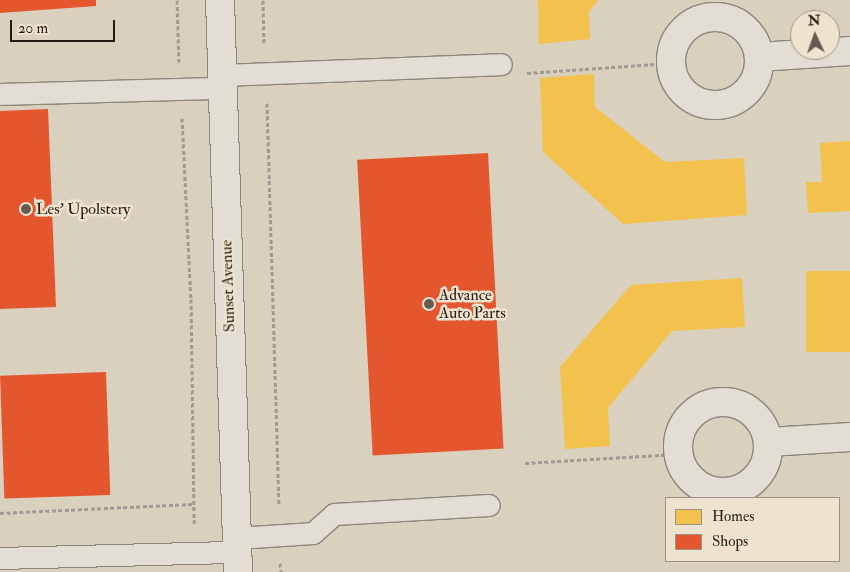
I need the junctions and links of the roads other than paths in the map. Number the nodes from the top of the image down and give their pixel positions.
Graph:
1 (220, 0) edge
2 (850, 51) edge
3 (759, 57) junction
4 (501, 64) dead end
5 (220, 81) junction
6 (0, 94) edge
7 (850, 437) edge
8 (769, 442) junction
9 (489, 505) dead end
10 (237, 554) edge
11 (0, 558) edge

1 - 5 street, Sunset Avenue
2 - 3 street
3 - 3 street
4 - 5 lane
5 - 6 lane
5 - 10 street, Sunset Avenue
7 - 8 street
8 - 8 street
9 - 10 lane
10 - 11 lane

